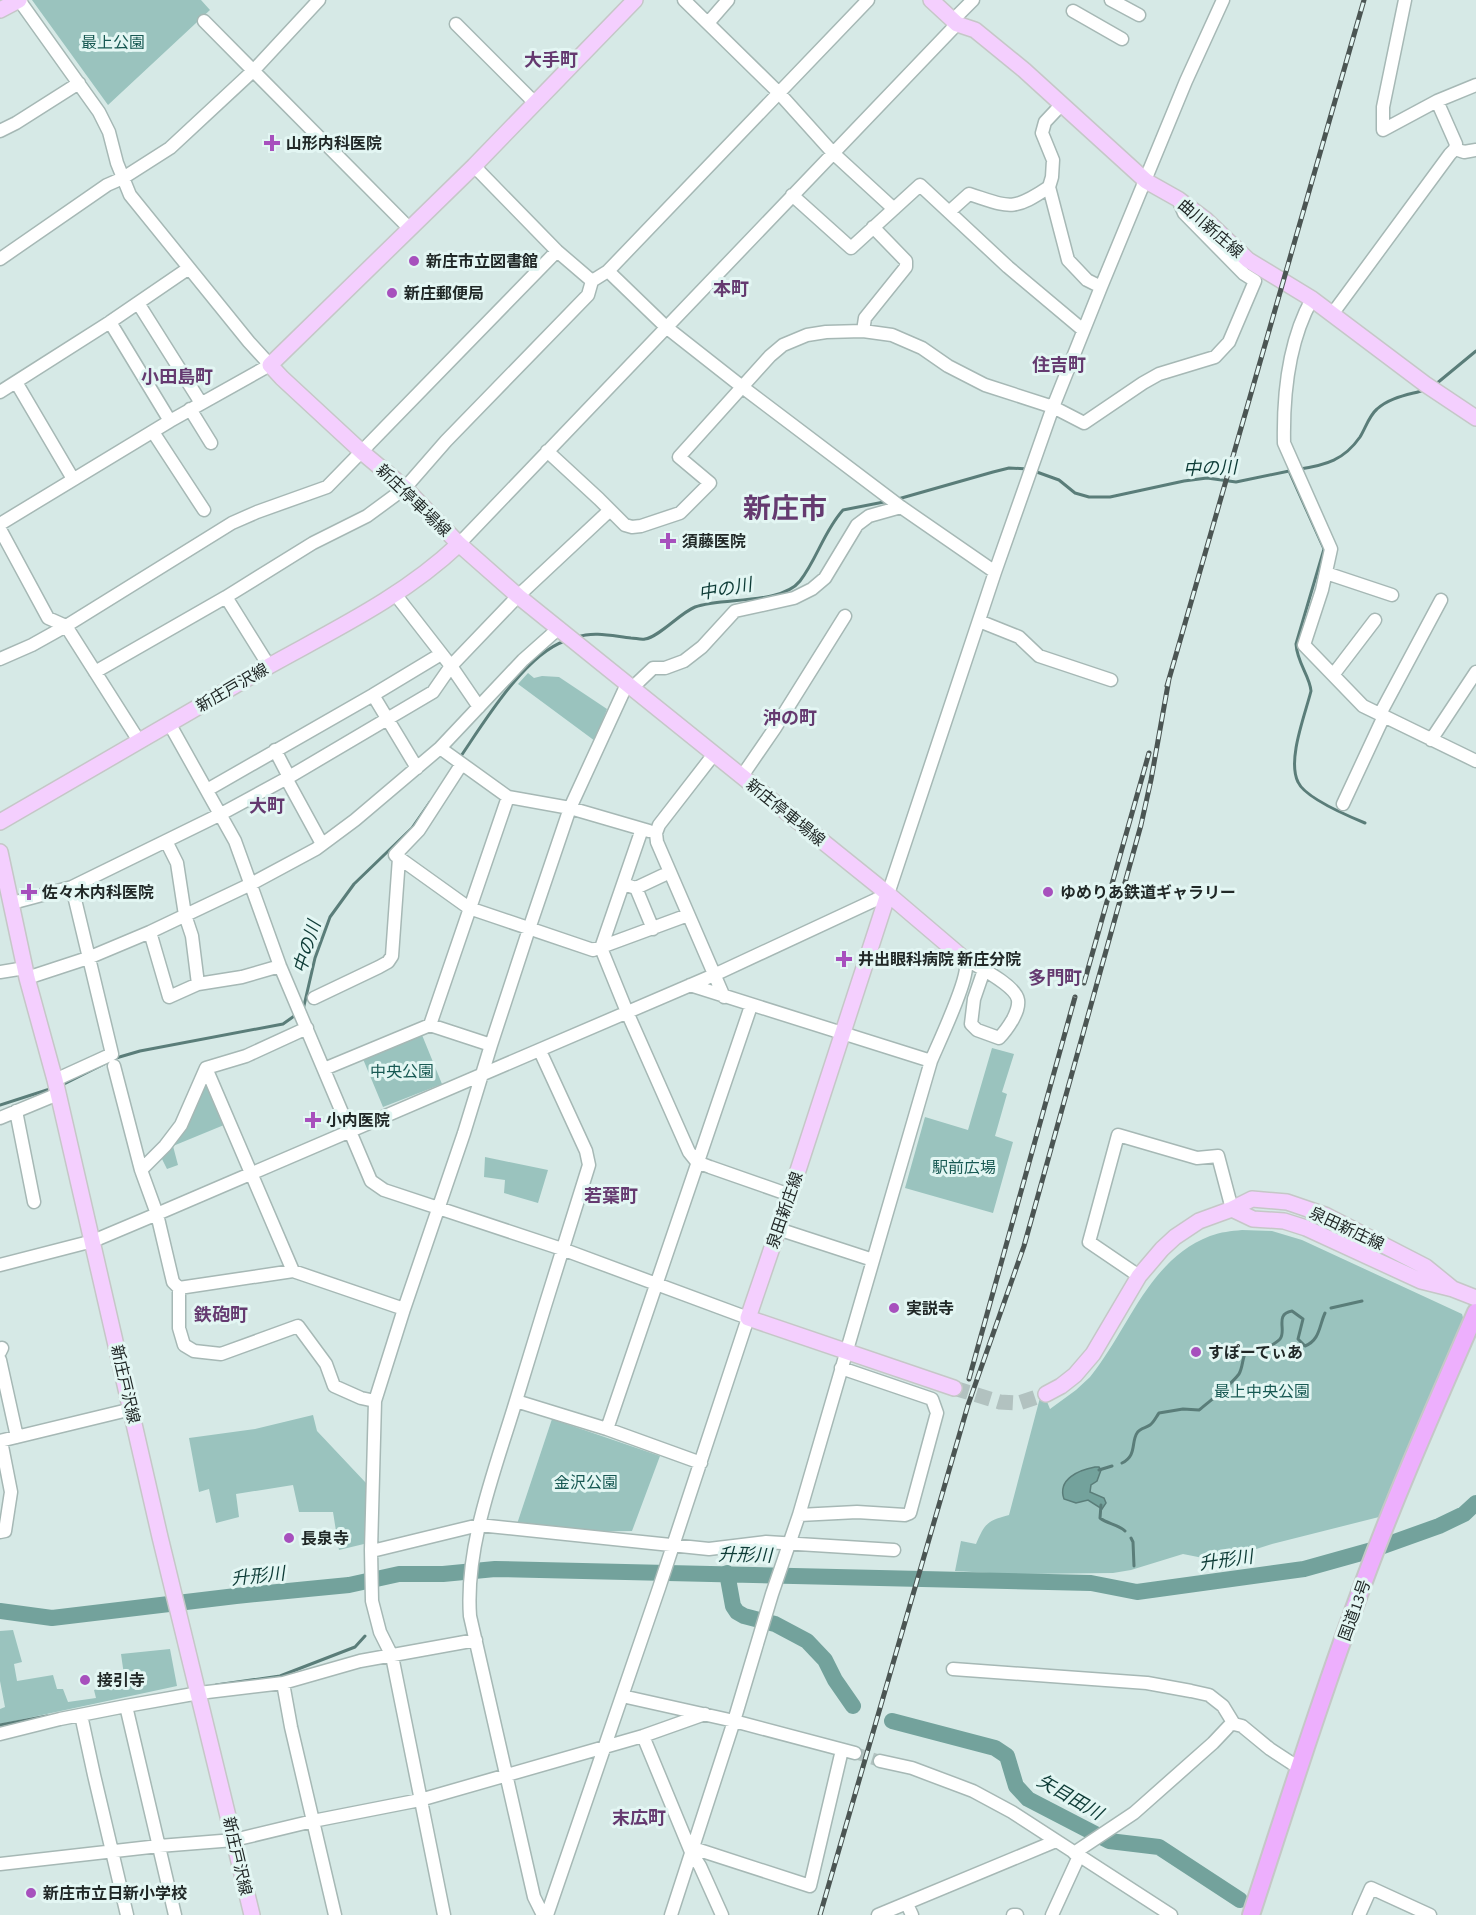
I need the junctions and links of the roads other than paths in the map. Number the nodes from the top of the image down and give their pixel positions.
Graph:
1 (19, 0) edge
2 (319, 0) edge
3 (635, 0) edge
4 (684, 0) edge
5 (728, 0) edge
6 (868, 0) edge
7 (931, 0) edge
8 (973, 0) edge
9 (1111, 0) edge
10 (1223, 0) edge
11 (1406, 0) edge
12 (0, 10) edge
13 (1073, 11) dead end
14 (1139, 15) dead end
15 (204, 21) dead end
16 (708, 22) junction
17 (955, 22) junction
18 (456, 24) dead end
19 (1122, 39) dead end
20 (254, 70) junction
21 (79, 83) junction
22 (1476, 85) edge
23 (779, 93) junction
24 (1437, 101) junction
25 (535, 103) junction
26 (1061, 105) junction
27 (0, 130) edge
28 (1455, 149) junction
29 (1476, 150) edge
30 (833, 153) junction
31 (474, 166) junction
32 (123, 178) junction
33 (1146, 181) junction
34 (1049, 187) junction
35 (792, 195) junction
36 (1178, 199) junction
37 (894, 209) junction
38 (949, 212) junction
39 (873, 227) junction
40 (410, 229) junction
41 (557, 251) junction
42 (0, 259) edge
43 (189, 268) junction
44 (608, 271) junction
45 (592, 281) junction
46 (1101, 287) junction
47 (1312, 299) junction
48 (138, 303) junction
49 (1333, 313) junction
50 (110, 322) junction
51 (666, 327) junction
52 (1083, 330) junction
53 (863, 331) junction
54 (270, 364) junction
55 (16, 382) junction
56 (741, 386) junction
57 (0, 392) edge
58 (195, 406) junction
59 (1053, 407) junction
60 (1476, 418) edge
61 (170, 421) junction
62 (153, 432) junction
63 (211, 443) dead end
64 (547, 451) junction
65 (363, 453) junction
66 (73, 479) junction
67 (405, 488) junction
68 (900, 506) junction
69 (204, 510) dead end
70 (610, 510) junction
71 (0, 524) edge
72 (0, 529) edge
73 (459, 544) junction
74 (995, 572) junction
75 (1326, 573) junction
76 (395, 594) junction
77 (1392, 595) dead end
78 (518, 596) junction
79 (226, 597) junction
80 (1441, 600) dead end
81 (845, 616) dead end
82 (1375, 620) dead end
83 (979, 621) junction
84 (66, 626) junction
85 (568, 635) junction
86 (441, 654) junction
87 (0, 659) edge
88 (269, 666) junction
89 (451, 666) junction
90 (95, 672) junction
91 (1476, 672) edge
92 (1333, 675) junction
93 (1111, 680) dead end
94 (629, 686) junction
95 (373, 695) junction
96 (480, 707) junction
97 (1382, 715) junction
98 (388, 718) junction
99 (169, 723) junction
100 (1431, 740) junction
101 (139, 741) junction
102 (440, 747) junction
103 (275, 750) junction
104 (714, 754) junction
105 (1476, 761) edge
106 (458, 762) junction
107 (417, 768) junction
108 (742, 776) junction
109 (287, 778) junction
110 (207, 790) junction
111 (508, 797) junction
112 (1343, 804) dead end
113 (570, 808) junction
114 (221, 814) junction
115 (0, 822) edge
116 (642, 829) junction
117 (656, 833) junction
118 (166, 841) junction
119 (322, 844) junction
120 (0, 852) edge
121 (399, 858) junction
122 (670, 872) junction
123 (251, 884) junction
124 (623, 884) junction
125 (72, 887) junction
126 (636, 888) junction
127 (888, 894) junction
128 (12, 903) junction
129 (469, 908) junction
130 (185, 915) junction
131 (688, 915) junction
132 (529, 929) junction
133 (652, 929) junction
134 (150, 932) junction
135 (601, 948) junction
136 (962, 957) junction
137 (88, 958) junction
138 (279, 966) junction
139 (984, 970) junction
140 (0, 972) edge
141 (26, 973) junction
142 (714, 975) junction
143 (198, 984) junction
144 (690, 985) junction
145 (724, 997) junction
146 (314, 998) dead end
147 (752, 1006) junction
148 (627, 1012) junction
149 (302, 1018) junction
150 (430, 1025) junction
151 (842, 1033) junction
152 (491, 1045) junction
153 (540, 1051) junction
154 (931, 1061) junction
155 (114, 1066) dead end
156 (206, 1068) junction
157 (324, 1069) junction
158 (481, 1077) junction
159 (57, 1087) junction
160 (16, 1111) junction
161 (0, 1118) edge
162 (350, 1130) junction
163 (697, 1162) junction
164 (141, 1170) junction
165 (252, 1174) junction
166 (790, 1195) junction
167 (34, 1202) dead end
168 (440, 1207) junction
169 (1232, 1209) junction
170 (157, 1214) junction
171 (778, 1229) junction
172 (93, 1241) junction
173 (562, 1249) junction
174 (873, 1260) junction
175 (0, 1265) edge
176 (293, 1271) junction
177 (1139, 1276) junction
178 (657, 1285) junction
179 (178, 1288) junction
180 (1476, 1298) edge
181 (404, 1309) junction
182 (1476, 1312) edge
183 (748, 1318) junction
184 (847, 1350) junction
185 (1, 1357) edge
186 (841, 1368) junction
187 (954, 1388) tunnel mouth
188 (1046, 1394) tunnel mouth
189 (375, 1401) junction
190 (516, 1401) junction
191 (132, 1409) junction
192 (607, 1429) junction
193 (17, 1437) junction
194 (1, 1441) edge
195 (700, 1463) junction
196 (799, 1515) junction
197 (479, 1528) junction
198 (0, 1532) edge
199 (674, 1544) junction
200 (788, 1547) junction
201 (894, 1550) dead end
202 (372, 1551) junction
203 (476, 1641) junction
204 (392, 1656) junction
205 (953, 1669) dead end
206 (283, 1683) junction
207 (198, 1689) junction
208 (622, 1696) junction
209 (126, 1706) junction
210 (705, 1714) junction
211 (81, 1715) junction
212 (734, 1721) junction
213 (1234, 1724) junction
214 (0, 1734) edge
215 (643, 1736) junction
216 (604, 1747) junction
217 (842, 1750) junction
218 (855, 1753) tunnel mouth
219 (880, 1761) tunnel mouth
220 (1299, 1767) junction
221 (506, 1775) junction
222 (420, 1800) junction
223 (313, 1821) junction
224 (234, 1840) junction
225 (1056, 1841) junction
226 (159, 1846) junction
227 (692, 1850) junction
228 (113, 1851) junction
229 (1076, 1854) junction
230 (0, 1864) edge
231 (909, 1909) edge
232 (127, 1915) edge
233 (175, 1915) edge
234 (252, 1915) edge
235 (335, 1915) edge
236 (444, 1915) edge
237 (545, 1915) edge
238 (671, 1915) edge
239 (722, 1915) edge
240 (878, 1915) edge
241 (1052, 1915) edge
242 (1171, 1915) edge
243 (1251, 1915) edge
244 (1359, 1915) edge
245 (1430, 1915) edge

1 - 12 main road
1 - 21 street
2 - 20 street
3 - 25 main road
4 - 16 street
5 - 16 street
6 - 23 street
7 - 17 main road, 曲川新庄線
8 - 17 street
9 - 14 street
10 - 33 street
11 - 24 street
13 - 19 street
15 - 20 street
16 - 23 street
17 - 26 main road, 曲川新庄線
17 - 30 street
18 - 25 street
20 - 32 street
20 - 40 street
21 - 27 street
21 - 32 street
22 - 24 street
23 - 30 street
23 - 44 street
24 - 28 street
25 - 31 main road
26 - 33 main road, 曲川新庄線
26 - 34 street
28 - 29 street
28 - 49 street
30 - 35 street
30 - 37 street
31 - 40 main road
31 - 41 street
32 - 42 street
32 - 43 street
33 - 36 main road, 曲川新庄線
33 - 46 street
34 - 38 street
34 - 46 street
35 - 39 street
35 - 51 street
36 - 47 main road, 曲川新庄線
36 - 59 street
37 - 38 street
37 - 39 street
38 - 52 street
39 - 53 street
40 - 54 main road
41 - 45 street
41 - 65 street
43 - 48 street
43 - 54 street
44 - 45 street
44 - 51 street
45 - 67 street
46 - 52 street
47 - 49 main road, 曲川新庄線
47 - 75 street
48 - 50 street
48 - 58 street
49 - 60 main road, 曲川新庄線
50 - 55 street
50 - 61 street
51 - 56 street
51 - 64 street
52 - 59 street
53 - 56 street
53 - 59 street
54 - 58 street
54 - 65 main road, 新庄停車場線
55 - 57 street
55 - 66 street
56 - 68 street
56 - 70 street
58 - 61 street
58 - 63 street
59 - 74 street
61 - 62 street
62 - 66 street
62 - 69 street
64 - 70 street
64 - 73 street
65 - 67 main road, 新庄停車場線
65 - 84 street
66 - 71 street
67 - 73 main road, 新庄停車場線
67 - 79 street
68 - 74 street
68 - 94 street
70 - 78 street
72 - 84 street
73 - 76 main road, 新庄戸沢線
73 - 78 main road, 新庄停車場線
74 - 83 street
75 - 77 street
75 - 92 street
76 - 86 street
76 - 88 main road, 新庄戸沢線
78 - 85 main road, 新庄停車場線
78 - 89 street
79 - 88 street
79 - 90 street
80 - 97 street
81 - 108 street
82 - 92 street
83 - 93 street
83 - 127 street
84 - 87 street
84 - 90 street
85 - 94 main road, 新庄停車場線
85 - 96 street
86 - 89 street
86 - 95 street
88 - 99 main road, 新庄戸沢線
89 - 96 street
89 - 98 street
90 - 101 street
91 - 100 street
92 - 97 street
94 - 104 main road, 新庄停車場線
94 - 113 street
95 - 98 street
95 - 103 street
96 - 102 street
97 - 100 street
97 - 112 street
98 - 107 street
98 - 109 street
99 - 101 main road, 新庄戸沢線
99 - 110 street
100 - 105 street
101 - 115 main road, 新庄戸沢線
102 - 106 street
102 - 107 street
103 - 109 street
103 - 110 street
104 - 108 main road, 新庄停車場線
104 - 117 street
106 - 111 street
106 - 121 street
107 - 119 street
108 - 127 main road, 新庄停車場線
109 - 114 street
109 - 119 street
110 - 114 street
111 - 113 street
111 - 129 street
113 - 116 street
113 - 132 street
114 - 118 street
114 - 123 street
116 - 117 street
116 - 124 street
117 - 122 street
118 - 125 street
118 - 130 street
119 - 123 street
120 - 128 main road, 新庄戸沢線
121 - 129 street
121 - 146 street
122 - 126 street
122 - 131 street
123 - 130 street
123 - 138 street
124 - 126 street
124 - 135 street
125 - 128 street
125 - 137 street
126 - 133 street
127 - 136 main road, 新庄停車場線
127 - 142 street
127 - 151 main road, 泉田新庄線
128 - 141 main road, 新庄戸沢線
129 - 132 street
129 - 150 street
130 - 134 street
130 - 143 street
131 - 133 street
131 - 142 street
132 - 135 street
132 - 152 street
133 - 135 street
134 - 137 street
134 - 143 street
135 - 148 street
136 - 139 street
136 - 154 street
137 - 141 street
137 - 159 street
138 - 143 street
138 - 149 street
139 - 139 street
140 - 141 street
141 - 159 main road, 新庄戸沢線
142 - 144 street
142 - 145 street
144 - 145 street
144 - 148 street
145 - 147 street
147 - 151 street
147 - 163 street
148 - 153 street
148 - 163 street
149 - 156 street
149 - 157 street
150 - 152 street
150 - 157 street
151 - 154 street
151 - 166 main road, 泉田新庄線
152 - 158 street
153 - 158 street
153 - 173 street
154 - 174 street
155 - 164 street
156 - 164 street
156 - 165 street
157 - 162 street
158 - 162 street
158 - 168 street
159 - 160 street
159 - 172 main road, 新庄戸沢線
160 - 161 street
160 - 167 street
162 - 165 street
162 - 168 street
163 - 166 street
163 - 178 street
164 - 170 street
165 - 170 street
165 - 176 street
166 - 171 main road, 泉田新庄線
168 - 173 street
168 - 181 street
169 - 177 main road, 泉田新庄線
169 - 177 street
169 - 180 main road, 泉田新庄線
170 - 172 street
170 - 179 street
171 - 174 street
171 - 183 main road, 泉田新庄線
172 - 175 street
172 - 191 main road, 新庄戸沢線
173 - 178 street
173 - 190 street
174 - 184 street
176 - 179 street
176 - 181 street
177 - 188 main road, 泉田新庄線
178 - 183 street
178 - 192 street
179 - 189 street
181 - 189 street
182 - 220 highway, 国道13号
183 - 184 main road
183 - 195 street
184 - 186 street
184 - 187 main road
185 - 193 street
186 - 196 street
186 - 196 street
189 - 202 street
190 - 192 street
190 - 197 street
191 - 193 street
191 - 207 main road, 新庄戸沢線
192 - 195 street
193 - 194 street
194 - 198 street
195 - 199 street
196 - 200 street
197 - 199 street
197 - 202 street
197 - 203 street
199 - 200 street
199 - 208 street
200 - 201 street
200 - 212 street
202 - 204 street
203 - 204 street
203 - 221 street
204 - 206 street
204 - 222 street
205 - 213 street
206 - 207 street
206 - 223 street
207 - 209 street
207 - 224 main road, 新庄戸沢線
208 - 210 street
208 - 216 street
209 - 211 street
209 - 226 street
210 - 212 street
210 - 215 street
211 - 214 street
211 - 228 street
212 - 217 street
212 - 227 street
213 - 220 street
213 - 229 street
215 - 216 street
215 - 227 street
216 - 221 street
216 - 237 street
217 - 218 street
217 - 227 street
219 - 225 street
220 - 243 highway, 国道13号
221 - 222 street
221 - 237 street
222 - 223 street
222 - 236 street
223 - 224 street
223 - 235 street
224 - 226 street
224 - 234 main road, 新庄戸沢線
225 - 229 street
225 - 231 street
226 - 228 street
226 - 233 street
227 - 238 street
227 - 239 street
228 - 230 street
228 - 232 street
229 - 241 street
229 - 242 street
231 - 240 street
244 - 245 street

